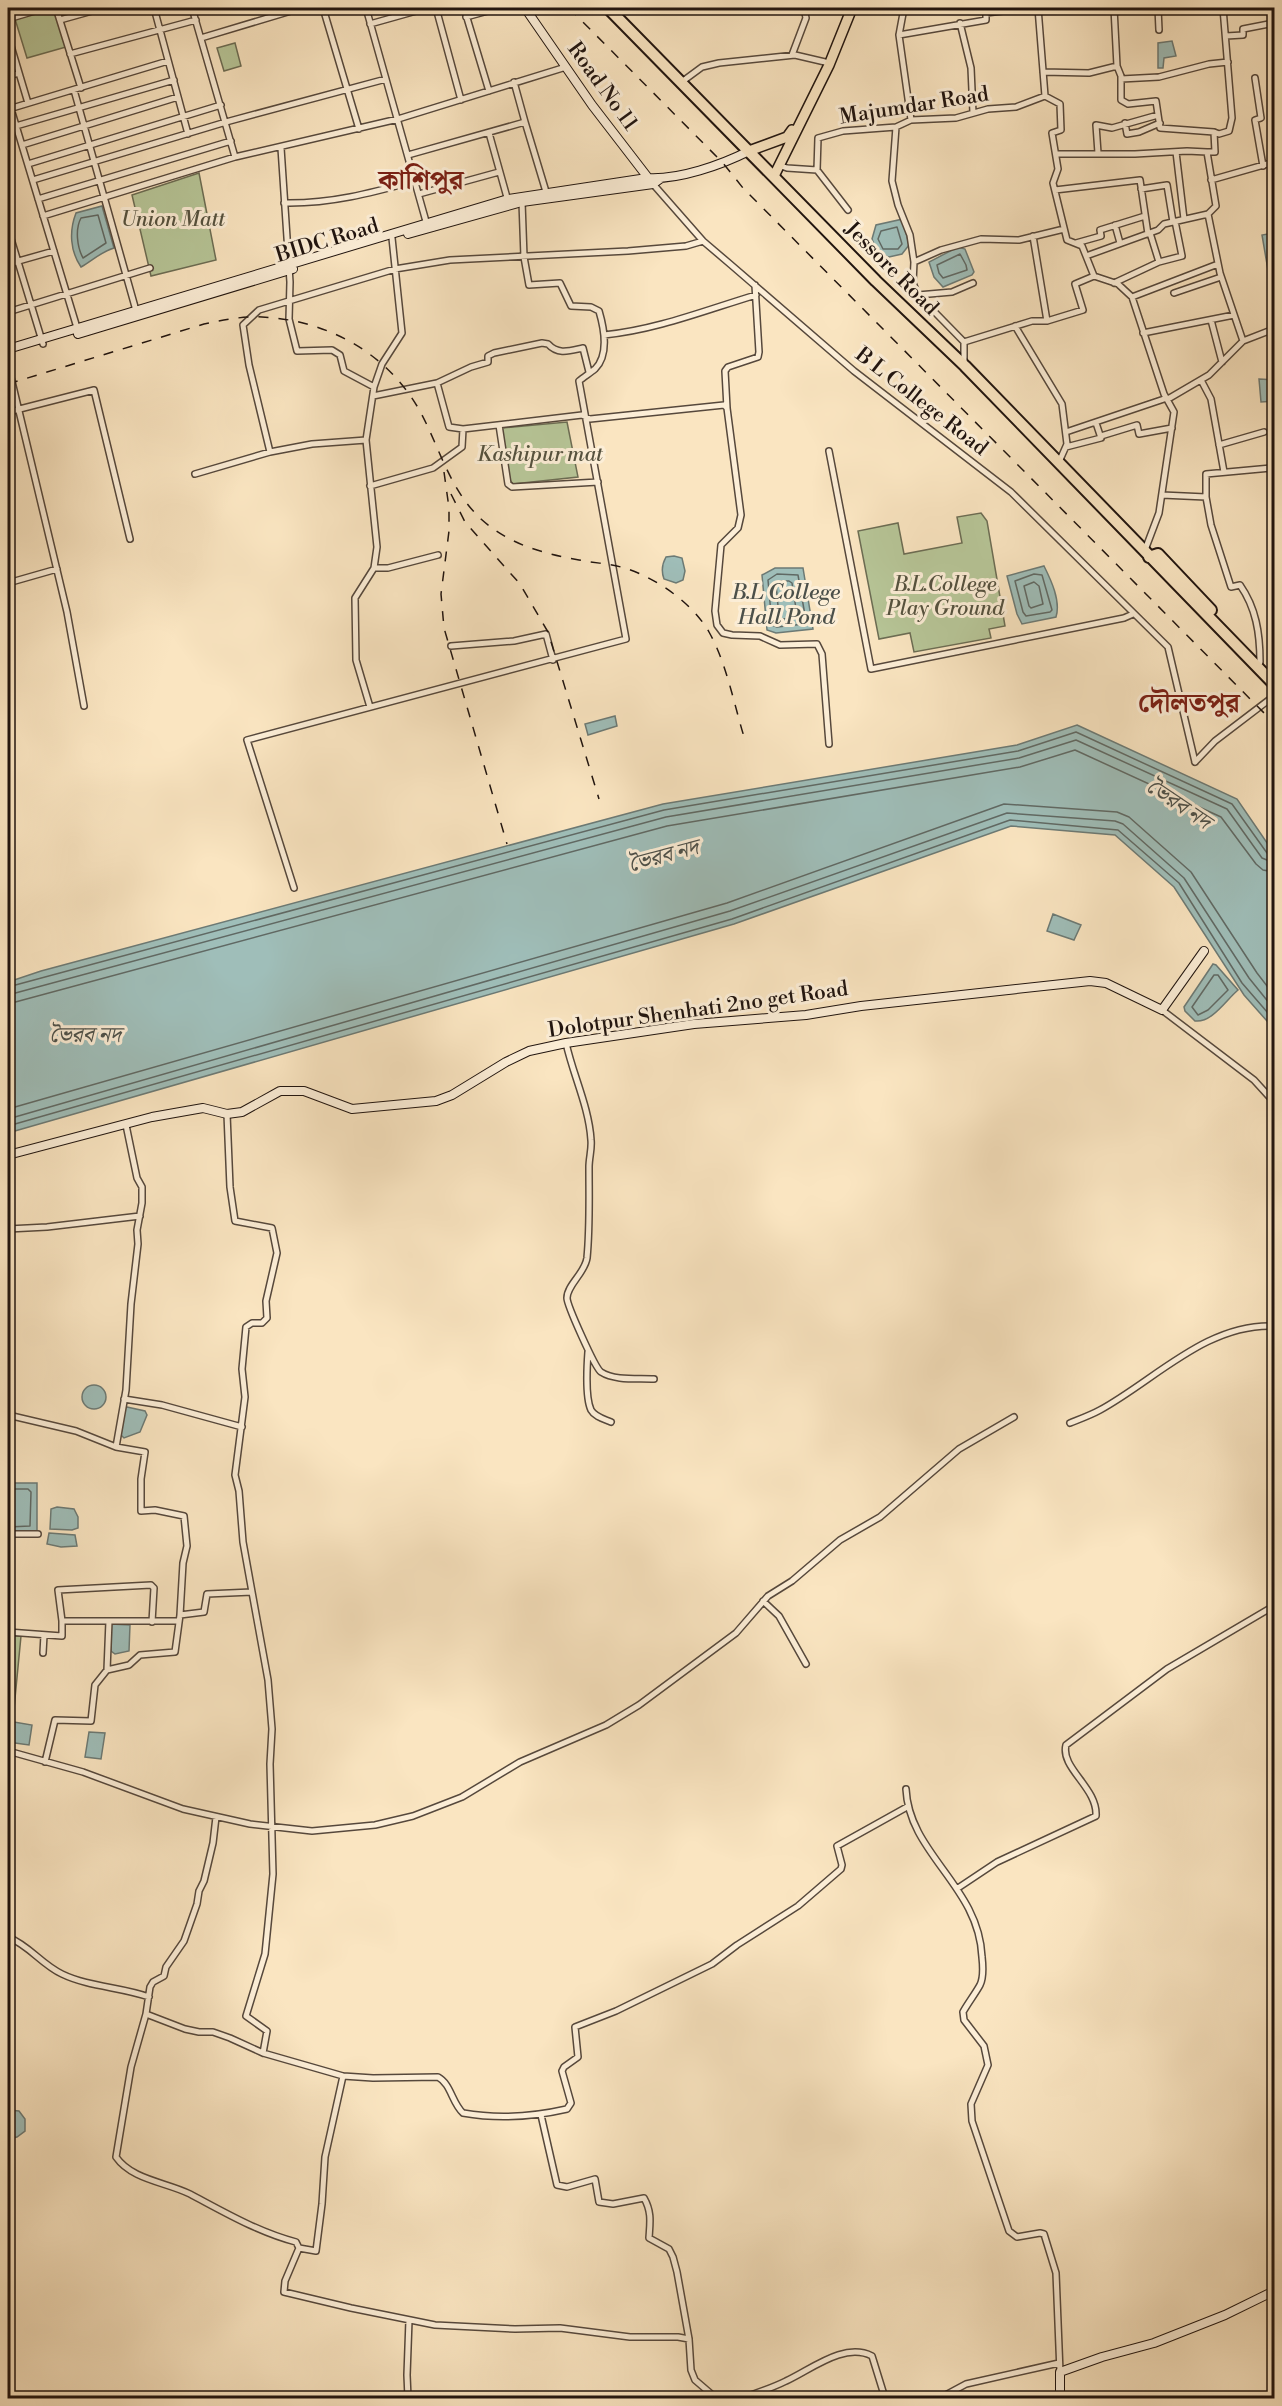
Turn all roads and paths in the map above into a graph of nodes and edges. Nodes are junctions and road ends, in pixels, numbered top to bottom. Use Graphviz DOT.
graph roads {
  1 [pos="45,8"];
  2 [pos="56,8"];
  3 [pos="103,8"];
  4 [pos="154,8"];
  5 [pos="192,8"];
  6 [pos="301,8"];
  7 [pos="323,8"];
  8 [pos="366,8"];
  9 [pos="427,8"];
  10 [pos="436,8"];
  11 [pos="464,8"];
  12 [pos="499,8"];
  13 [pos="525,8"];
  14 [pos="608,8"];
  15 [pos="804,8"];
  16 [pos="850,8"];
  17 [pos="904,8"];
  18 [pos="1027,8"];
  19 [pos="1038,8"];
  20 [pos="1114,8"];
  21 [pos="1158,8"];
  22 [pos="1223,8"];
  23 [pos="466,17"];
  24 [pos="8,19"];
  25 [pos="60,20"];
  26 [pos="196,20"];
  27 [pos="960,23"];
  28 [pos="1275,23"];
  29 [pos="370,24"];
  30 [pos="160,28"];
  31 [pos="1159,30"];
  32 [pos="899,35"];
  33 [pos="8,36"];
  34 [pos="1226,36"];
  35 [pos="201,38"];
  36 [pos="70,54"];
  37 [pos="792,55"];
  38 [pos="168,61"];
  39 [pos="825,62"];
  40 [pos="1228,62"];
  41 [pos="1117,66"];
  42 [pos="566,67"];
  43 [pos="1043,72"];
  44 [pos="19,73"];
  45 [pos="8,76"];
  46 [pos="1255,78"];
  47 [pos="386,79"];
  48 [pos="1121,79"];
  49 [pos="174,80"];
  50 [pos="683,81"];
  51 [pos="514,82"];
  52 [pos="81,88"];
  53 [pos="74,90"];
  54 [pos="347,90"];
  55 [pos="489,91"];
  56 [pos="1045,96"];
  57 [pos="178,97"];
  58 [pos="461,100"];
  59 [pos="28,103"];
  60 [pos="221,105"];
  61 [pos="9,109"];
  62 [pos="80,109"];
  63 [pos="973,113"];
  64 [pos="1158,115"];
  65 [pos="184,117"];
  66 [pos="398,119"];
  67 [pos="911,120"];
  68 [pos="226,122"];
  69 [pos="525,122"];
  70 [pos="1125,123"];
  71 [pos="1160,123"];
  72 [pos="16,126"];
  73 [pos="84,126"];
  74 [pos="896,127"];
  75 [pos="358,129"];
  76 [pos="1214,132"];
  77 [pos="489,133"];
  78 [pos="188,134"];
  79 [pos="231,141"];
  80 [pos="22,145"];
  81 [pos="90,146"];
  82 [pos="280,148"];
  83 [pos="749,151"];
  84 [pos="1176,152"];
  85 [pos="1207,152"];
  86 [pos="1098,153"];
  87 [pos="1056,154"];
  88 [pos="408,155"];
  89 [pos="235,157"];
  90 [pos="1275,162"];
  91 [pos="95,163"];
  92 [pos="27,164"];
  93 [pos="778,165"];
  94 [pos="1263,166"];
  95 [pos="817,170"];
  96 [pos="500,172"];
  97 [pos="774,176"];
  98 [pos="33,180"];
  99 [pos="100,180"];
  100 [pos="653,180"];
  101 [pos="1211,180"];
  102 [pos="415,181"];
  103 [pos="1141,189"];
  104 [pos="1055,190"];
  105 [pos="419,194"];
  106 [pos="547,196"];
  107 [pos="105,198"];
  108 [pos="38,199"];
  109 [pos="508,202"];
  110 [pos="522,202"];
  111 [pos="284,203"];
  112 [pos="848,210"];
  113 [pos="1208,214"];
  114 [pos="43,216"];
  115 [pos="1145,216"];
  116 [pos="1184,219"];
  117 [pos="1174,222"];
  118 [pos="1114,225"];
  119 [pos="427,226"];
  120 [pos="8,229"];
  121 [pos="1064,229"];
  122 [pos="1149,233"];
  123 [pos="1033,236"];
  124 [pos="392,238"];
  125 [pos="703,241"];
  126 [pos="1075,243"];
  127 [pos="1120,243"];
  128 [pos="54,251"];
  129 [pos="1086,255"];
  130 [pos="524,257"];
  131 [pos="17,261"];
  132 [pos="914,262"];
  133 [pos="1159,262"];
  134 [pos="8,264"];
  135 [pos="1218,264"];
  136 [pos="150,268"];
  137 [pos="288,268"];
  138 [pos="396,269"];
  139 [pos="127,274"];
  140 [pos="1094,276"];
  141 [pos="1221,277"];
  142 [pos="973,283"];
  143 [pos="1114,283"];
  144 [pos="755,285"];
  145 [pos="1174,293"];
  146 [pos="67,295"];
  147 [pos="756,295"];
  148 [pos="918,295"];
  149 [pos="1132,297"];
  150 [pos="290,301"];
  151 [pos="32,305"];
  152 [pos="8,312"];
  153 [pos="137,313"];
  154 [pos="1234,315"];
  155 [pos="1210,320"];
  156 [pos="1047,321"];
  157 [pos="1015,326"];
  158 [pos="1275,329"];
  159 [pos="77,331"];
  160 [pos="1143,333"];
  161 [pos="604,335"];
  162 [pos="1244,341"];
  163 [pos="42,342"];
  164 [pos="964,342"];
  165 [pos="8,352"];
  166 [pos="1222,362"];
  167 [pos="8,365"];
  168 [pos="964,366"];
  169 [pos="589,372"];
  170 [pos="1201,380"];
  171 [pos="438,383"];
  172 [pos="374,387"];
  173 [pos="373,396"];
  174 [pos="1168,398"];
  175 [pos="727,408"];
  176 [pos="20,410"];
  177 [pos="8,412"];
  178 [pos="586,416"];
  179 [pos="1096,423"];
  180 [pos="499,425"];
  181 [pos="1172,428"];
  182 [pos="463,429"];
  183 [pos="1066,432"];
  184 [pos="1264,432"];
  185 [pos="1101,436"];
  186 [pos="366,441"];
  187 [pos="1219,445"];
  188 [pos="1066,447"];
  189 [pos="829,451"];
  190 [pos="270,452"];
  191 [pos="1059,463"];
  192 [pos="1224,472"];
  193 [pos="195,474"];
  194 [pos="598,482"];
  195 [pos="370,486"];
  196 [pos="1275,491"];
  197 [pos="1162,495"];
  198 [pos="1206,497"];
  199 [pos="130,539"];
  200 [pos="1147,554"];
  201 [pos="438,555"];
  202 [pos="374,568"];
  203 [pos="57,569"];
  204 [pos="8,583"];
  205 [pos="1133,614"];
  206 [pos="451,646"];
  207 [pos="553,660"];
  208 [pos="1260,662"];
  209 [pos="1275,678"];
  210 [pos="1275,684"];
  211 [pos="1275,696"];
  212 [pos="84,706"];
  213 [pos="370,707"];
  214 [pos="830,744"];
  215 [pos="294,888"];
  216 [pos="1204,951"];
  217 [pos="1162,1010"];
  218 [pos="566,1043"];
  219 [pos="1275,1102"];
  220 [pos="227,1114"];
  221 [pos="126,1125"];
  222 [pos="8,1155"];
  223 [pos="140,1216"];
  224 [pos="8,1229"];
  225 [pos="1275,1326"];
  226 [pos="588,1351"];
  227 [pos="654,1378"];
  228 [pos="124,1399"];
  229 [pos="8,1415"];
  230 [pos="1014,1417"];
  231 [pos="611,1422"];
  232 [pos="1070,1422"];
  233 [pos="242,1427"];
  234 [pos="116,1447"];
  235 [pos="8,1534"];
  236 [pos="38,1534"];
  237 [pos="252,1592"];
  238 [pos="763,1601"];
  239 [pos="1275,1606"];
  240 [pos="179,1618"];
  241 [pos="109,1620"];
  242 [pos="62,1621"];
  243 [pos="152,1622"];
  244 [pos="8,1632"];
  245 [pos="44,1635"];
  246 [pos="43,1653"];
  247 [pos="806,1664"];
  248 [pos="107,1670"];
  249 [pos="8,1751"];
  250 [pos="45,1762"];
  251 [pos="906,1789"];
  252 [pos="907,1807"];
  253 [pos="216,1816"];
  254 [pos="272,1828"];
  255 [pos="958,1888"];
  256 [pos="8,1937"];
  257 [pos="149,1997"];
  258 [pos="146,2014"];
  259 [pos="262,2053"];
  260 [pos="343,2076"];
  261 [pos="541,2115"];
  262 [pos="300,2248"];
  263 [pos="1275,2291"];
  264 [pos="409,2320"];
  265 [pos="689,2339"];
  266 [pos="1059,2363"];
  267 [pos="1060,2372"];
  268 [pos="956,2391"];
  269 [pos="408,2398"];
  270 [pos="716,2398"];
  271 [pos="742,2398"];
  272 [pos="885,2398"];
  273 [pos="940,2398"];
  274 [pos="958,2398"];
  275 [pos="1060,2398"];
  1 -- 24 [label="street"];
  2 -- 25 [label="street"];
  3 -- 25 [label="street"];
  4 -- 30 [label="street"];
  5 -- 26 [label="street"];
  6 -- 35 [label="street"];
  7 -- 54 [label="street"];
  8 -- 29 [label="street"];
  9 -- 29 [label="street"];
  10 -- 58 [label="street"];
  11 -- 23 [label="street"];
  12 -- 23 [label="street"];
  13 -- 42 [label="street, Road No 11"];
  14 -- 50 [label="highway, Jessore Road"];
  15 -- 37 [label="street"];
  16 -- 39 [label="main road"];
  16 -- 93 [label="main road"];
  17 -- 32 [label="street"];
  18 -- 27 [label="street"];
  19 -- 43 [label="street"];
  20 -- 41 [label="street"];
  21 -- 31 [label="street"];
  22 -- 34 [label="street"];
  23 -- 55 [label="street"];
  25 -- 36 [label="street"];
  26 -- 30 [label="street"];
  26 -- 35 [label="street"];
  27 -- 32 [label="street"];
  27 -- 63 [label="street"];
  28 -- 34 [label="street"];
  29 -- 47 [label="street"];
  30 -- 36 [label="street"];
  30 -- 38 [label="street"];
  32 -- 67 [label="street"];
  33 -- 44 [label="street"];
  34 -- 40 [label="street"];
  35 -- 60 [label="street"];
  36 -- 52 [label="street"];
  37 -- 39 [label="street"];
  37 -- 50 [label="street"];
  38 -- 49 [label="street"];
  38 -- 52 [label="street"];
  39 -- 83 [label="main road"];
  40 -- 48 [label="street"];
  40 -- 76 [label="street"];
  41 -- 43 [label="street"];
  41 -- 48 [label="street"];
  42 -- 51 [label="street"];
  42 -- 100 [label="street, Road No 11"];
  43 -- 56 [label="street"];
  44 -- 45 [label="street"];
  44 -- 59 [label="street"];
  46 -- 94 [label="street"];
  47 -- 54 [label="street"];
  47 -- 66 [label="street"];
  48 -- 64 [label="street"];
  49 -- 57 [label="street"];
  49 -- 62 [label="street"];
  50 -- 83 [label="highway, Jessore Road"];
  51 -- 55 [label="street"];
  51 -- 69 [label="street"];
  52 -- 53 [label="street"];
  53 -- 59 [label="street"];
  53 -- 62 [label="street"];
  54 -- 68 [label="street"];
  54 -- 75 [label="street"];
  55 -- 58 [label="street"];
  56 -- 63 [label="street, Majumdar Road"];
  56 -- 87 [label="street"];
  57 -- 65 [label="street"];
  57 -- 73 [label="street"];
  58 -- 66 [label="street"];
  59 -- 61 [label="street"];
  60 -- 65 [label="street"];
  60 -- 68 [label="street"];
  61 -- 72 [label="street"];
  62 -- 72 [label="street"];
  62 -- 73 [label="street"];
  63 -- 67 [label="street, Majumdar Road"];
  64 -- 70 [label="street"];
  64 -- 71 [label="street"];
  65 -- 78 [label="street"];
  65 -- 81 [label="street"];
  66 -- 75 [label="street"];
  66 -- 88 [label="street"];
  67 -- 74 [label="street, Majumdar Road"];
  68 -- 78 [label="street"];
  68 -- 79 [label="street"];
  69 -- 77 [label="street"];
  69 -- 106 [label="street"];
  70 -- 71 [label="street"];
  70 -- 86 [label="street"];
  71 -- 76 [label="street"];
  72 -- 80 [label="street"];
  73 -- 80 [label="street"];
  73 -- 81 [label="street"];
  74 -- 95 [label="street, Majumdar Road"];
  74 -- 132 [label="street"];
  75 -- 82 [label="street"];
  76 -- 85 [label="street"];
  77 -- 88 [label="street"];
  77 -- 96 [label="street"];
  78 -- 91 [label="street"];
  79 -- 89 [label="street"];
  79 -- 99 [label="street"];
  80 -- 92 [label="street"];
  81 -- 91 [label="street"];
  81 -- 92 [label="street"];
  82 -- 89 [label="street"];
  82 -- 111 [label="street"];
  83 -- 97 [label="highway, Jessore Road"];
  83 -- 100 [label="street, BIDC Road"];
  84 -- 85 [label="street"];
  84 -- 86 [label="street"];
  84 -- 116 [label="street"];
  85 -- 101 [label="street"];
  86 -- 87 [label="street"];
  87 -- 104 [label="street"];
  88 -- 102 [label="street"];
  89 -- 107 [label="street"];
  90 -- 94 [label="street"];
  91 -- 98 [label="street"];
  91 -- 99 [label="street"];
  92 -- 98 [label="street"];
  93 -- 95 [label="street"];
  93 -- 97 [label="main road"];
  94 -- 101 [label="street"];
  95 -- 112 [label="street"];
  96 -- 105 [label="street"];
  96 -- 109 [label="street"];
  97 -- 168 [label="highway, Jessore Road"];
  98 -- 108 [label="street"];
  99 -- 107 [label="street"];
  99 -- 108 [label="street"];
  100 -- 106 [label="street, BIDC Road"];
  100 -- 125 [label="street, B L College Road"];
  101 -- 113 [label="street"];
  102 -- 105 [label="street"];
  102 -- 111 [label="street"];
  103 -- 104 [label="street"];
  103 -- 115 [label="street"];
  103 -- 117 [label="street"];
  104 -- 121 [label="street"];
  105 -- 119 [label="street"];
  106 -- 109 [label="street, BIDC Road"];
  106 -- 110 [label="street, BIDC Road"];
  107 -- 114 [label="street"];
  107 -- 139 [label="street"];
  108 -- 114 [label="street"];
  109 -- 110 [label="street, BIDC Road"];
  109 -- 119 [label="street, BIDC Road"];
  110 -- 130 [label="street"];
  111 -- 137 [label="street"];
  113 -- 116 [label="street"];
  113 -- 135 [label="street"];
  114 -- 128 [label="street"];
  115 -- 118 [label="street"];
  115 -- 122 [label="street"];
  116 -- 117 [label="street"];
  117 -- 122 [label="street"];
  117 -- 133 [label="street"];
  118 -- 126 [label="street"];
  118 -- 127 [label="street"];
  119 -- 124 [label="street, BIDC Road"];
  119 -- 137 [label="street, BIDC Road"];
  120 -- 131 [label="street"];
  121 -- 123 [label="street"];
  121 -- 126 [label="street"];
  122 -- 127 [label="street"];
  122 -- 133 [label="street"];
  123 -- 132 [label="street"];
  123 -- 156 [label="street"];
  124 -- 137 [label="street, BIDC Road"];
  124 -- 138 [label="street"];
  125 -- 130 [label="street"];
  125 -- 144 [label="street, B L College Road"];
  126 -- 129 [label="street"];
  127 -- 129 [label="street"];
  128 -- 131 [label="street"];
  128 -- 146 [label="street"];
  129 -- 140 [label="street"];
  130 -- 138 [label="street"];
  130 -- 161 [label="street"];
  131 -- 134 [label="street"];
  131 -- 151 [label="street"];
  132 -- 148 [label="street"];
  133 -- 143 [label="street"];
  135 -- 141 [label="street"];
  135 -- 149 [label="street"];
  136 -- 139 [label="street"];
  137 -- 150 [label="street"];
  137 -- 153 [label="street, BIDC Road"];
  138 -- 150 [label="street"];
  138 -- 172 [label="street"];
  139 -- 146 [label="street"];
  139 -- 153 [label="street"];
  140 -- 143 [label="street"];
  140 -- 156 [label="street"];
  141 -- 145 [label="street"];
  141 -- 154 [label="street"];
  142 -- 148 [label="street"];
  143 -- 149 [label="street"];
  144 -- 147 [label="street"];
  144 -- 205 [label="street, B L College Road"];
  146 -- 151 [label="street"];
  146 -- 159 [label="street"];
  147 -- 161 [label="street"];
  147 -- 175 [label="street"];
  148 -- 164 [label="street"];
  149 -- 160 [label="street"];
  150 -- 172 [label="street"];
  150 -- 190 [label="street"];
  151 -- 152 [label="street"];
  151 -- 163 [label="street"];
  153 -- 159 [label="street, BIDC Road"];
  154 -- 155 [label="street"];
  154 -- 162 [label="street"];
  155 -- 160 [label="street"];
  155 -- 166 [label="street"];
  156 -- 157 [label="street"];
  157 -- 164 [label="street"];
  157 -- 183 [label="street"];
  158 -- 162 [label="street"];
  159 -- 163 [label="street, BIDC Road"];
  160 -- 174 [label="street"];
  161 -- 169 [label="street"];
  162 -- 166 [label="street"];
  163 -- 165 [label="street, BIDC Road"];
  164 -- 168 [label="street"];
  166 -- 170 [label="street"];
  167 -- 176 [label="street"];
  168 -- 191 [label="highway, Jessore Road"];
  169 -- 171 [label="street"];
  169 -- 178 [label="street"];
  170 -- 174 [label="street"];
  170 -- 187 [label="street"];
  171 -- 173 [label="street"];
  171 -- 182 [label="street"];
  172 -- 173 [label="street"];
  173 -- 186 [label="street"];
  174 -- 179 [label="street"];
  174 -- 181 [label="street"];
  175 -- 178 [label="street"];
  175 -- 214 [label="street"];
  176 -- 177 [label="street"];
  176 -- 199 [label="street"];
  176 -- 203 [label="street"];
  178 -- 180 [label="street"];
  178 -- 194 [label="street"];
  179 -- 183 [label="street"];
  179 -- 185 [label="street"];
  180 -- 182 [label="street"];
  180 -- 194 [label="street"];
  181 -- 185 [label="street"];
  181 -- 197 [label="street"];
  182 -- 195 [label="street"];
  183 -- 188 [label="street"];
  184 -- 187 [label="street"];
  185 -- 188 [label="street"];
  186 -- 190 [label="street"];
  186 -- 195 [label="street"];
  187 -- 192 [label="street"];
  188 -- 191 [label="street"];
  189 -- 205 [label="street"];
  190 -- 193 [label="street"];
  191 -- 200 [label="highway, Jessore Road"];
  192 -- 196 [label="street"];
  192 -- 198 [label="street"];
  194 -- 207 [label="street"];
  195 -- 202 [label="street"];
  197 -- 198 [label="street"];
  197 -- 200 [label="street"];
  198 -- 208 [label="street"];
  200 -- 208 [label="highway, Jessore Road"];
  200 -- 210 [label="highway, Jessore Road"];
  201 -- 202 [label="street"];
  202 -- 213 [label="street"];
  203 -- 204 [label="street"];
  203 -- 212 [label="street"];
  205 -- 211 [label="street, B L College Road"];
  206 -- 207 [label="street"];
  207 -- 213 [label="street"];
  208 -- 209 [label="highway, Jessore Road"];
  213 -- 215 [label="street"];
  216 -- 217 [label="street"];
  217 -- 218 [label="street, Dolotpur Shenhati 2no get Road"];
  217 -- 219 [label="street"];
  218 -- 220 [label="street, Dolotpur Shenhati 2no get Road"];
  218 -- 226 [label="street"];
  220 -- 221 [label="street, Dolotpur Shenhati 2no get Road"];
  220 -- 233 [label="street"];
  221 -- 222 [label="street, Dolotpur Shenhati 2no get Road"];
  221 -- 223 [label="street"];
  223 -- 224 [label="street"];
  223 -- 228 [label="street"];
  225 -- 232 [label="street"];
  226 -- 227 [label="street"];
  226 -- 231 [label="street"];
  228 -- 233 [label="street"];
  228 -- 234 [label="street"];
  229 -- 234 [label="street"];
  230 -- 238 [label="street"];
  233 -- 237 [label="street"];
  234 -- 240 [label="street"];
  235 -- 236 [label="street"];
  237 -- 240 [label="street"];
  237 -- 254 [label="street"];
  238 -- 247 [label="street"];
  238 -- 254 [label="street"];
  239 -- 255 [label="street"];
  240 -- 243 [label="street"];
  240 -- 248 [label="street"];
  241 -- 242 [label="street"];
  241 -- 243 [label="street"];
  241 -- 248 [label="street"];
  242 -- 243 [label="street"];
  242 -- 245 [label="street"];
  244 -- 245 [label="street"];
  245 -- 246 [label="street"];
  248 -- 250 [label="street"];
  249 -- 250 [label="street"];
  250 -- 253 [label="street"];
  251 -- 252 [label="street"];
  252 -- 255 [label="street"];
  252 -- 261 [label="street"];
  253 -- 254 [label="street"];
  253 -- 257 [label="street"];
  254 -- 259 [label="street"];
  255 -- 266 [label="street"];
  256 -- 257 [label="street"];
  257 -- 258 [label="street"];
  258 -- 259 [label="street"];
  258 -- 262 [label="street"];
  259 -- 260 [label="street"];
  260 -- 261 [label="street"];
  260 -- 262 [label="street"];
  261 -- 265 [label="street"];
  262 -- 264 [label="street"];
  263 -- 267 [label="street"];
  264 -- 265 [label="street"];
  264 -- 269 [label="street"];
  265 -- 270 [label="street"];
  266 -- 267 [label="street"];
  266 -- 268 [label="street"];
  267 -- 275 [label="street"];
  268 -- 273 [label="street"];
  268 -- 274 [label="street"];
  271 -- 272 [label="street"];
}
